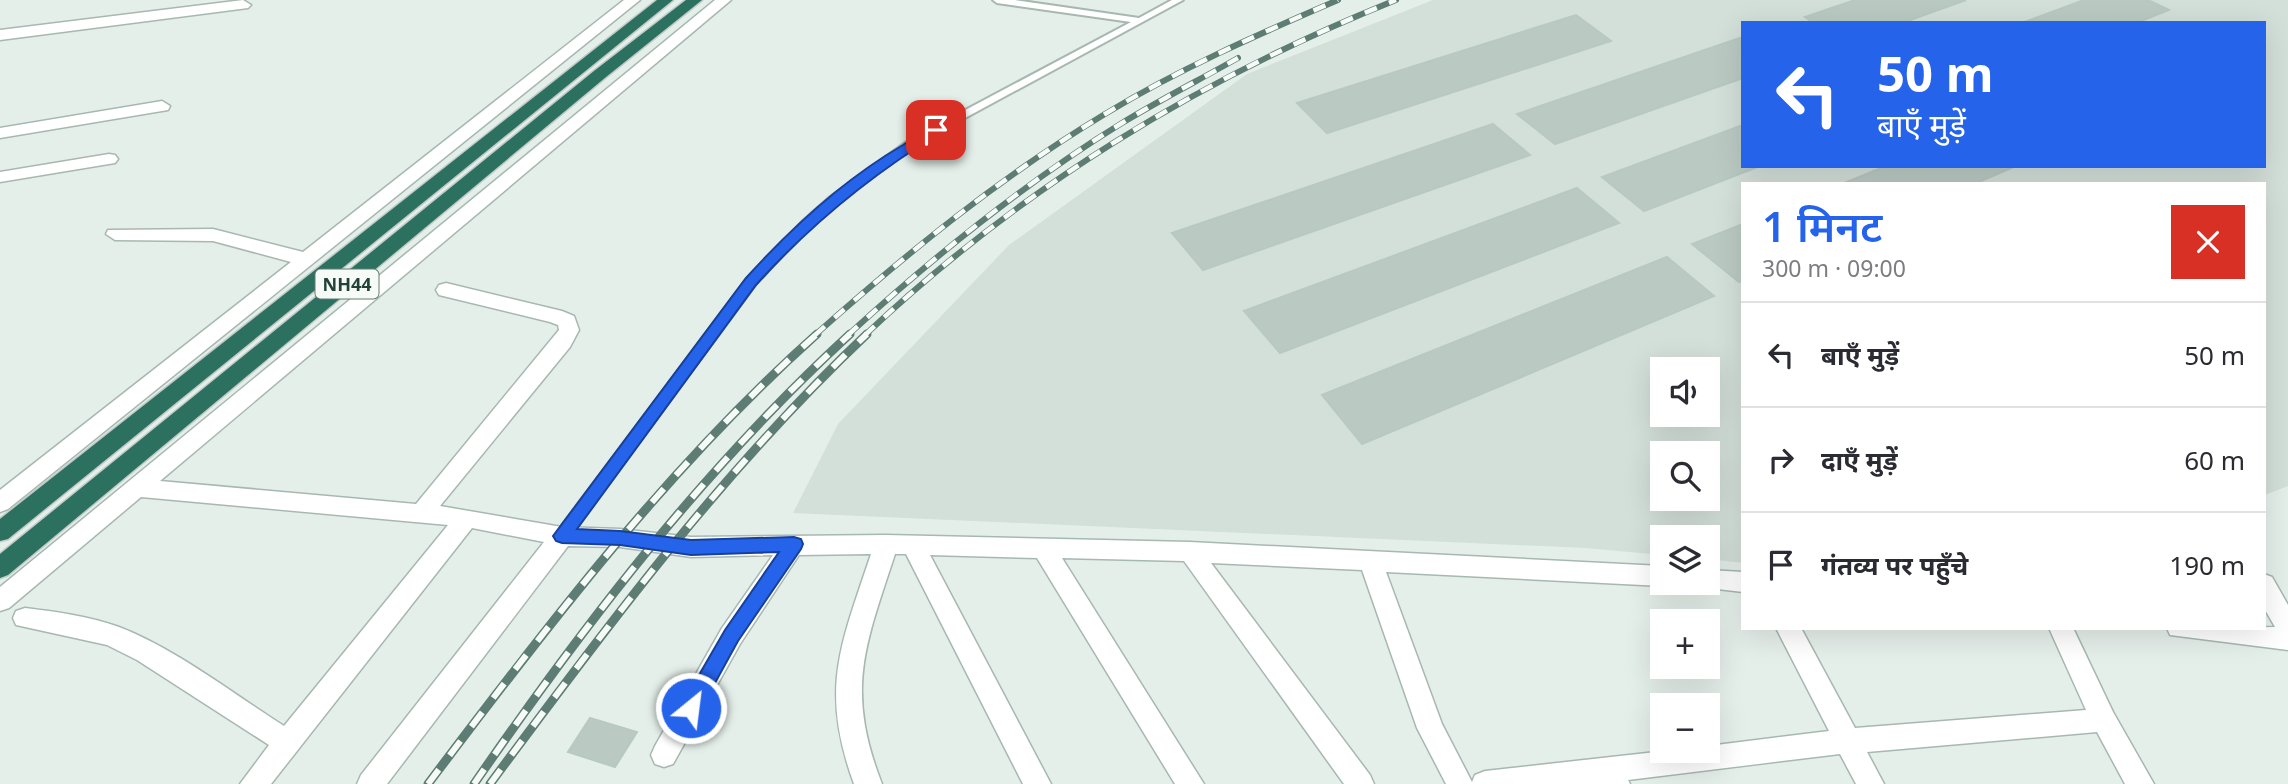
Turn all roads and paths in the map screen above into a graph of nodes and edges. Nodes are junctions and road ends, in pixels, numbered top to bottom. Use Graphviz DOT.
graph roads {
  1 [pos="633,0"];
  2 [pos="666,0"];
  3 [pos="695,0"];
  4 [pos="724,0"];
  5 [pos="997,0"];
  6 [pos="1180,0"];
  7 [pos="243,5"];
  8 [pos="1141,21"];
  9 [pos="2,37"];
  10 [pos="162,106"];
  11 [pos="0,133"];
  12 [pos="109,159"];
  13 [pos="0,177"];
  14 [pos="115,234"];
  15 [pos="306,260"];
  16 [pos="446,290"];
  17 [pos="139,488"];
  18 [pos="1,501"];
  19 [pos="421,514"];
  20 [pos="467,519"];
  21 [pos="0,532"];
  22 [pos="562,536"];
  23 [pos="794,544"];
  24 [pos="886,544"];
  25 [pos="913,545"];
  26 [pos="1044,549"];
  27 [pos="1190,552"];
  28 [pos="1371,563"];
  29 [pos="0,568"];
  30 [pos="1650,575"];
  31 [pos="1720,581"];
  32 [pos="1741,583"];
  33 [pos="2266,588"];
  34 [pos="0,601"];
  35 [pos="24,618"];
  36 [pos="2288,628"];
  37 [pos="1789,630"];
  38 [pos="2062,630"];
  39 [pos="2199,630"];
  40 [pos="2288,639"];
  41 [pos="2104,720"];
  42 [pos="1848,741"];
  43 [pos="287,742"];
  44 [pos="664,755"];
  45 [pos="1612,777"];
  46 [pos="254,784"];
  47 [pos="371,784"];
  48 [pos="867,784"];
  49 [pos="1037,784"];
  50 [pos="1191,784"];
  51 [pos="1360,784"];
  52 [pos="1460,784"];
  53 [pos="1485,784"];
  54 [pos="1870,784"];
  55 [pos="2140,784"];
  1 -- 15 [label="street"];
  2 -- 21 [label="highway, NH44"];
  3 -- 29 [label="highway, NH44"];
  4 -- 17 [label="street"];
  5 -- 8 [label="lane"];
  6 -- 8 [label="lane"];
  7 -- 9 [label="street"];
  8 -- 22 [label="lane"];
  10 -- 11 [label="street"];
  12 -- 13 [label="street"];
  14 -- 15 [label="street"];
  15 -- 18 [label="street"];
  16 -- 19 [label="street"];
  17 -- 19 [label="street"];
  17 -- 34 [label="street"];
  19 -- 20 [label="street"];
  20 -- 22 [label="street"];
  20 -- 43 [label="street"];
  22 -- 23 [label="street"];
  22 -- 47 [label="street"];
  23 -- 24 [label="street"];
  23 -- 44 [label="street"];
  24 -- 25 [label="street"];
  24 -- 48 [label="street"];
  25 -- 26 [label="street"];
  25 -- 49 [label="street"];
  26 -- 27 [label="street"];
  26 -- 50 [label="street"];
  27 -- 28 [label="street"];
  27 -- 51 [label="street"];
  28 -- 30 [label="street"];
  28 -- 52 [label="street"];
  31 -- 32 [label="street"];
  33 -- 36 [label="street"];
  35 -- 43 [label="street"];
  37 -- 42 [label="street"];
  38 -- 41 [label="street"];
  39 -- 40 [label="street"];
  41 -- 42 [label="street"];
  41 -- 55 [label="street"];
  42 -- 45 [label="street"];
  42 -- 54 [label="street"];
  43 -- 46 [label="street"];
  45 -- 53 [label="street"];
}
